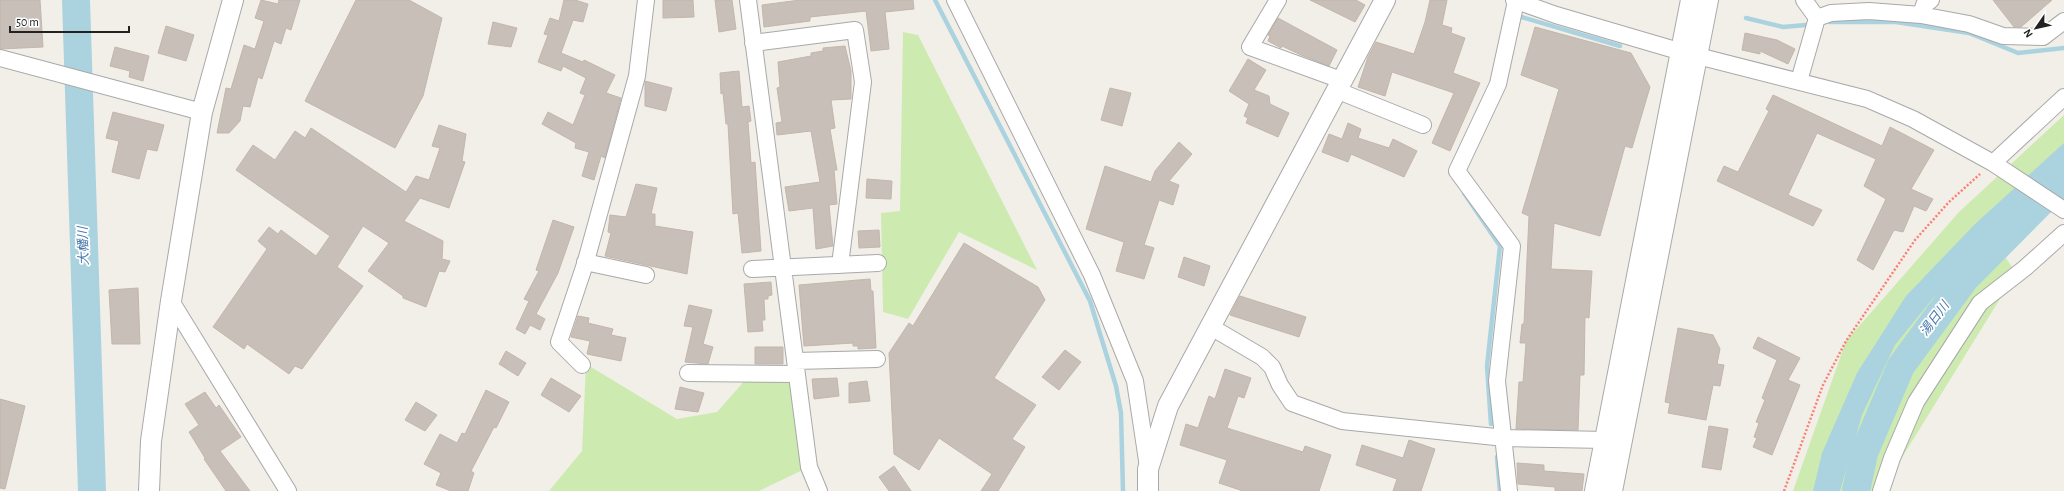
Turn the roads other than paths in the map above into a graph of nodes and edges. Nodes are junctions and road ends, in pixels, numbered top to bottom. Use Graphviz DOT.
graph roads {
  1 [pos="233,0"];
  2 [pos="646,0"];
  3 [pos="748,0"];
  4 [pos="955,0"];
  5 [pos="1278,0"];
  6 [pos="1385,0"];
  7 [pos="1515,0"];
  8 [pos="1691,0"];
  9 [pos="1708,0"];
  10 [pos="1804,0"];
  11 [pos="1931,0"];
  12 [pos="1921,15"];
  13 [pos="1817,18"];
  14 [pos="2064,21"];
  15 [pos="753,42"];
  16 [pos="1690,54"];
  17 [pos="0,58"];
  18 [pos="1799,81"];
  19 [pos="1339,85"];
  20 [pos="2064,97"];
  21 [pos="202,112"];
  22 [pos="1424,125"];
  23 [pos="1994,164"];
  24 [pos="2064,210"];
  25 [pos="2064,233"];
  26 [pos="585,262"];
  27 [pos="878,263"];
  28 [pos="840,265"];
  29 [pos="782,266"];
  30 [pos="752,269"];
  31 [pos="646,275"];
  32 [pos="171,301"];
  33 [pos="1211,327"];
  34 [pos="877,359"];
  35 [pos="582,365"];
  36 [pos="796,367"];
  37 [pos="688,373"];
  38 [pos="1504,438"];
  39 [pos="1606,440"];
  40 [pos="1148,469"];
  41 [pos="149,491"];
  42 [pos="288,491"];
  43 [pos="819,491"];
  44 [pos="1148,491"];
  45 [pos="1509,491"];
  46 [pos="1595,491"];
  47 [pos="1612,491"];
  48 [pos="1881,491"];
  1 -- 21 [label="street"];
  2 -- 26 [label="street"];
  3 -- 15 [label="street"];
  4 -- 40 [label="street"];
  5 -- 19 [label="street"];
  6 -- 19 [label="street"];
  7 -- 16 [label="street"];
  7 -- 38 [label="street"];
  8 -- 16 [label="street"];
  9 -- 16 [label="street"];
  10 -- 13 [label="street"];
  11 -- 12 [label="street"];
  12 -- 13 [label="street"];
  12 -- 14 [label="street"];
  13 -- 18 [label="street"];
  15 -- 28 [label="street"];
  15 -- 29 [label="street"];
  16 -- 18 [label="street"];
  16 -- 39 [label="street"];
  16 -- 47 [label="street"];
  17 -- 21 [label="street"];
  18 -- 23 [label="street"];
  19 -- 22 [label="street"];
  19 -- 33 [label="street"];
  20 -- 23 [label="street"];
  21 -- 32 [label="street"];
  23 -- 24 [label="street"];
  25 -- 48 [label="street"];
  26 -- 31 [label="street"];
  26 -- 35 [label="street"];
  27 -- 28 [label="street"];
  28 -- 29 [label="street"];
  29 -- 30 [label="street"];
  29 -- 36 [label="street"];
  32 -- 41 [label="street"];
  32 -- 42 [label="street"];
  33 -- 38 [label="street"];
  33 -- 40 [label="street"];
  34 -- 36 [label="street"];
  36 -- 37 [label="street"];
  36 -- 43 [label="street"];
  38 -- 39 [label="street"];
  38 -- 45 [label="street"];
  39 -- 46 [label="street"];
  40 -- 44 [label="street"];
}
